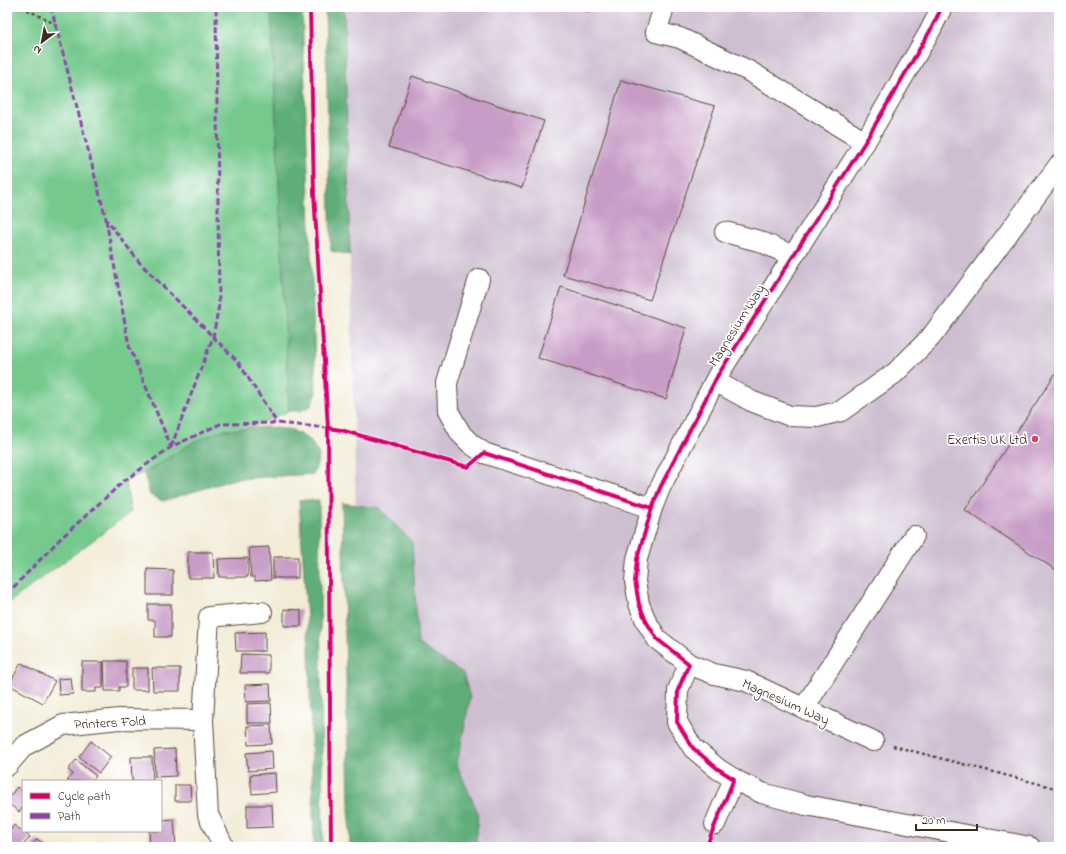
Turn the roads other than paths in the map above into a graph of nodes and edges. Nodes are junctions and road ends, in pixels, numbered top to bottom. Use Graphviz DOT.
graph roads {
  1 [pos="664,7"];
  2 [pos="942,7"];
  3 [pos="865,142"];
  4 [pos="1059,165"];
  5 [pos="725,232"];
  6 [pos="794,256"];
  7 [pos="479,279"];
  8 [pos="715,381"];
  9 [pos="652,508"];
  10 [pos="914,536"];
  11 [pos="262,612"];
  12 [pos="689,664"];
  13 [pos="804,708"];
  14 [pos="204,720"];
  15 [pos="873,740"];
  16 [pos="7,766"];
  17 [pos="734,778"];
  18 [pos="715,824"];
  19 [pos="220,847"];
  20 [pos="1030,847"];
  1 -- 3 [label="street"];
  2 -- 3 [label="street, Magnesium Way"];
  3 -- 6 [label="street, Magnesium Way"];
  4 -- 8 [label="street"];
  5 -- 6 [label="street"];
  6 -- 8 [label="street, Magnesium Way"];
  7 -- 9 [label="street"];
  8 -- 9 [label="street, Magnesium Way"];
  9 -- 12 [label="street, Magnesium Way"];
  10 -- 13 [label="street"];
  11 -- 14 [label="street"];
  12 -- 13 [label="street, Magnesium Way"];
  12 -- 17 [label="street"];
  13 -- 15 [label="street, Magnesium Way"];
  14 -- 16 [label="street, Printers Fold"];
  14 -- 19 [label="street"];
  17 -- 18 [label="street"];
  17 -- 20 [label="street"];
}
